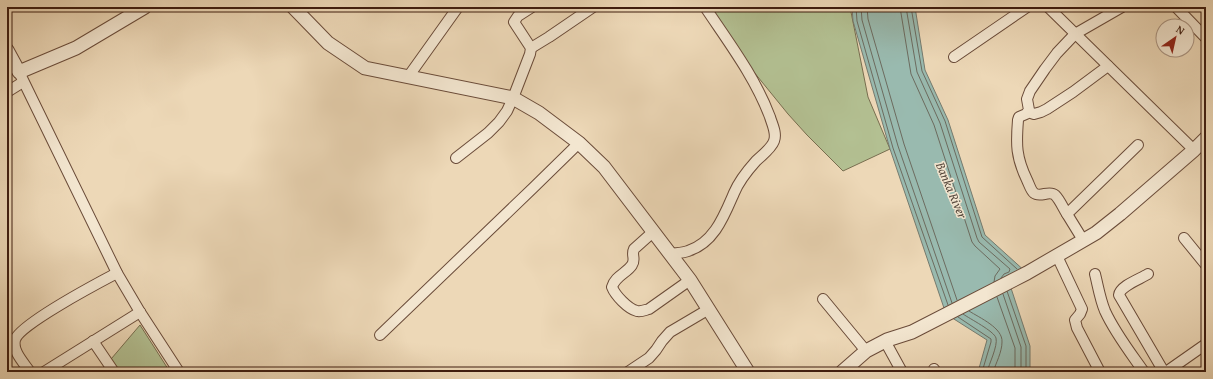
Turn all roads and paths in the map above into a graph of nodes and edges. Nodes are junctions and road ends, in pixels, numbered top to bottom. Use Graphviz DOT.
graph roads {
  1 [pos="144,7"];
  2 [pos="293,7"];
  3 [pos="458,7"];
  4 [pos="532,7"];
  5 [pos="593,7"];
  6 [pos="705,7"];
  7 [pos="1027,7"];
  8 [pos="1048,7"];
  9 [pos="1122,7"];
  10 [pos="1176,7"];
  11 [pos="1075,34"];
  12 [pos="1206,38"];
  13 [pos="531,48"];
  14 [pos="7,50"];
  15 [pos="954,57"];
  16 [pos="1108,66"];
  17 [pos="21,77"];
  18 [pos="408,77"];
  19 [pos="7,92"];
  20 [pos="513,98"];
  21 [pos="1028,112"];
  22 [pos="578,143"];
  23 [pos="1202,144"];
  24 [pos="1138,145"];
  25 [pos="456,158"];
  26 [pos="1067,214"];
  27 [pos="653,232"];
  28 [pos="1184,238"];
  29 [pos="1083,240"];
  30 [pos="670,254"];
  31 [pos="1057,256"];
  32 [pos="1206,265"];
  33 [pos="117,273"];
  34 [pos="1095,274"];
  35 [pos="1148,274"];
  36 [pos="690,280"];
  37 [pos="823,299"];
  38 [pos="709,309"];
  39 [pos="140,312"];
  40 [pos="380,335"];
  41 [pos="94,341"];
  42 [pos="885,341"];
  43 [pos="1206,344"];
  44 [pos="866,351"];
  45 [pos="30,372"];
  46 [pos="44,372"];
  47 [pos="114,372"];
  48 [pos="179,372"];
  49 [pos="628,372"];
  50 [pos="748,372"];
  51 [pos="842,372"];
  52 [pos="902,372"];
  53 [pos="1100,372"];
  54 [pos="1144,372"];
  55 [pos="1165,372"];
  1 -- 17 [label="street"];
  2 -- 18 [label="street"];
  3 -- 18 [label="street"];
  4 -- 13 [label="street"];
  5 -- 13 [label="street"];
  6 -- 30 [label="street"];
  7 -- 15 [label="street"];
  8 -- 11 [label="street"];
  9 -- 11 [label="street"];
  10 -- 12 [label="street"];
  11 -- 16 [label="street"];
  11 -- 21 [label="street"];
  13 -- 20 [label="street"];
  14 -- 17 [label="street"];
  16 -- 21 [label="street"];
  16 -- 23 [label="street"];
  17 -- 19 [label="street"];
  17 -- 33 [label="street"];
  18 -- 20 [label="street"];
  20 -- 22 [label="street"];
  20 -- 25 [label="street"];
  21 -- 26 [label="street"];
  22 -- 27 [label="street"];
  22 -- 40 [label="street"];
  23 -- 29 [label="street"];
  24 -- 26 [label="street"];
  26 -- 29 [label="street"];
  27 -- 30 [label="street"];
  27 -- 36 [label="street"];
  28 -- 32 [label="street"];
  29 -- 31 [label="street"];
  30 -- 36 [label="street"];
  31 -- 42 [label="street"];
  31 -- 53 [label="street"];
  33 -- 39 [label="street"];
  33 -- 45 [label="street"];
  34 -- 54 [label="street"];
  35 -- 55 [label="street"];
  36 -- 38 [label="street"];
  37 -- 44 [label="street"];
  38 -- 49 [label="street"];
  38 -- 50 [label="street"];
  39 -- 41 [label="street"];
  39 -- 48 [label="street"];
  41 -- 46 [label="street"];
  41 -- 47 [label="street"];
  42 -- 44 [label="street"];
  42 -- 52 [label="street"];
  43 -- 55 [label="street"];
  44 -- 51 [label="street"];
}
